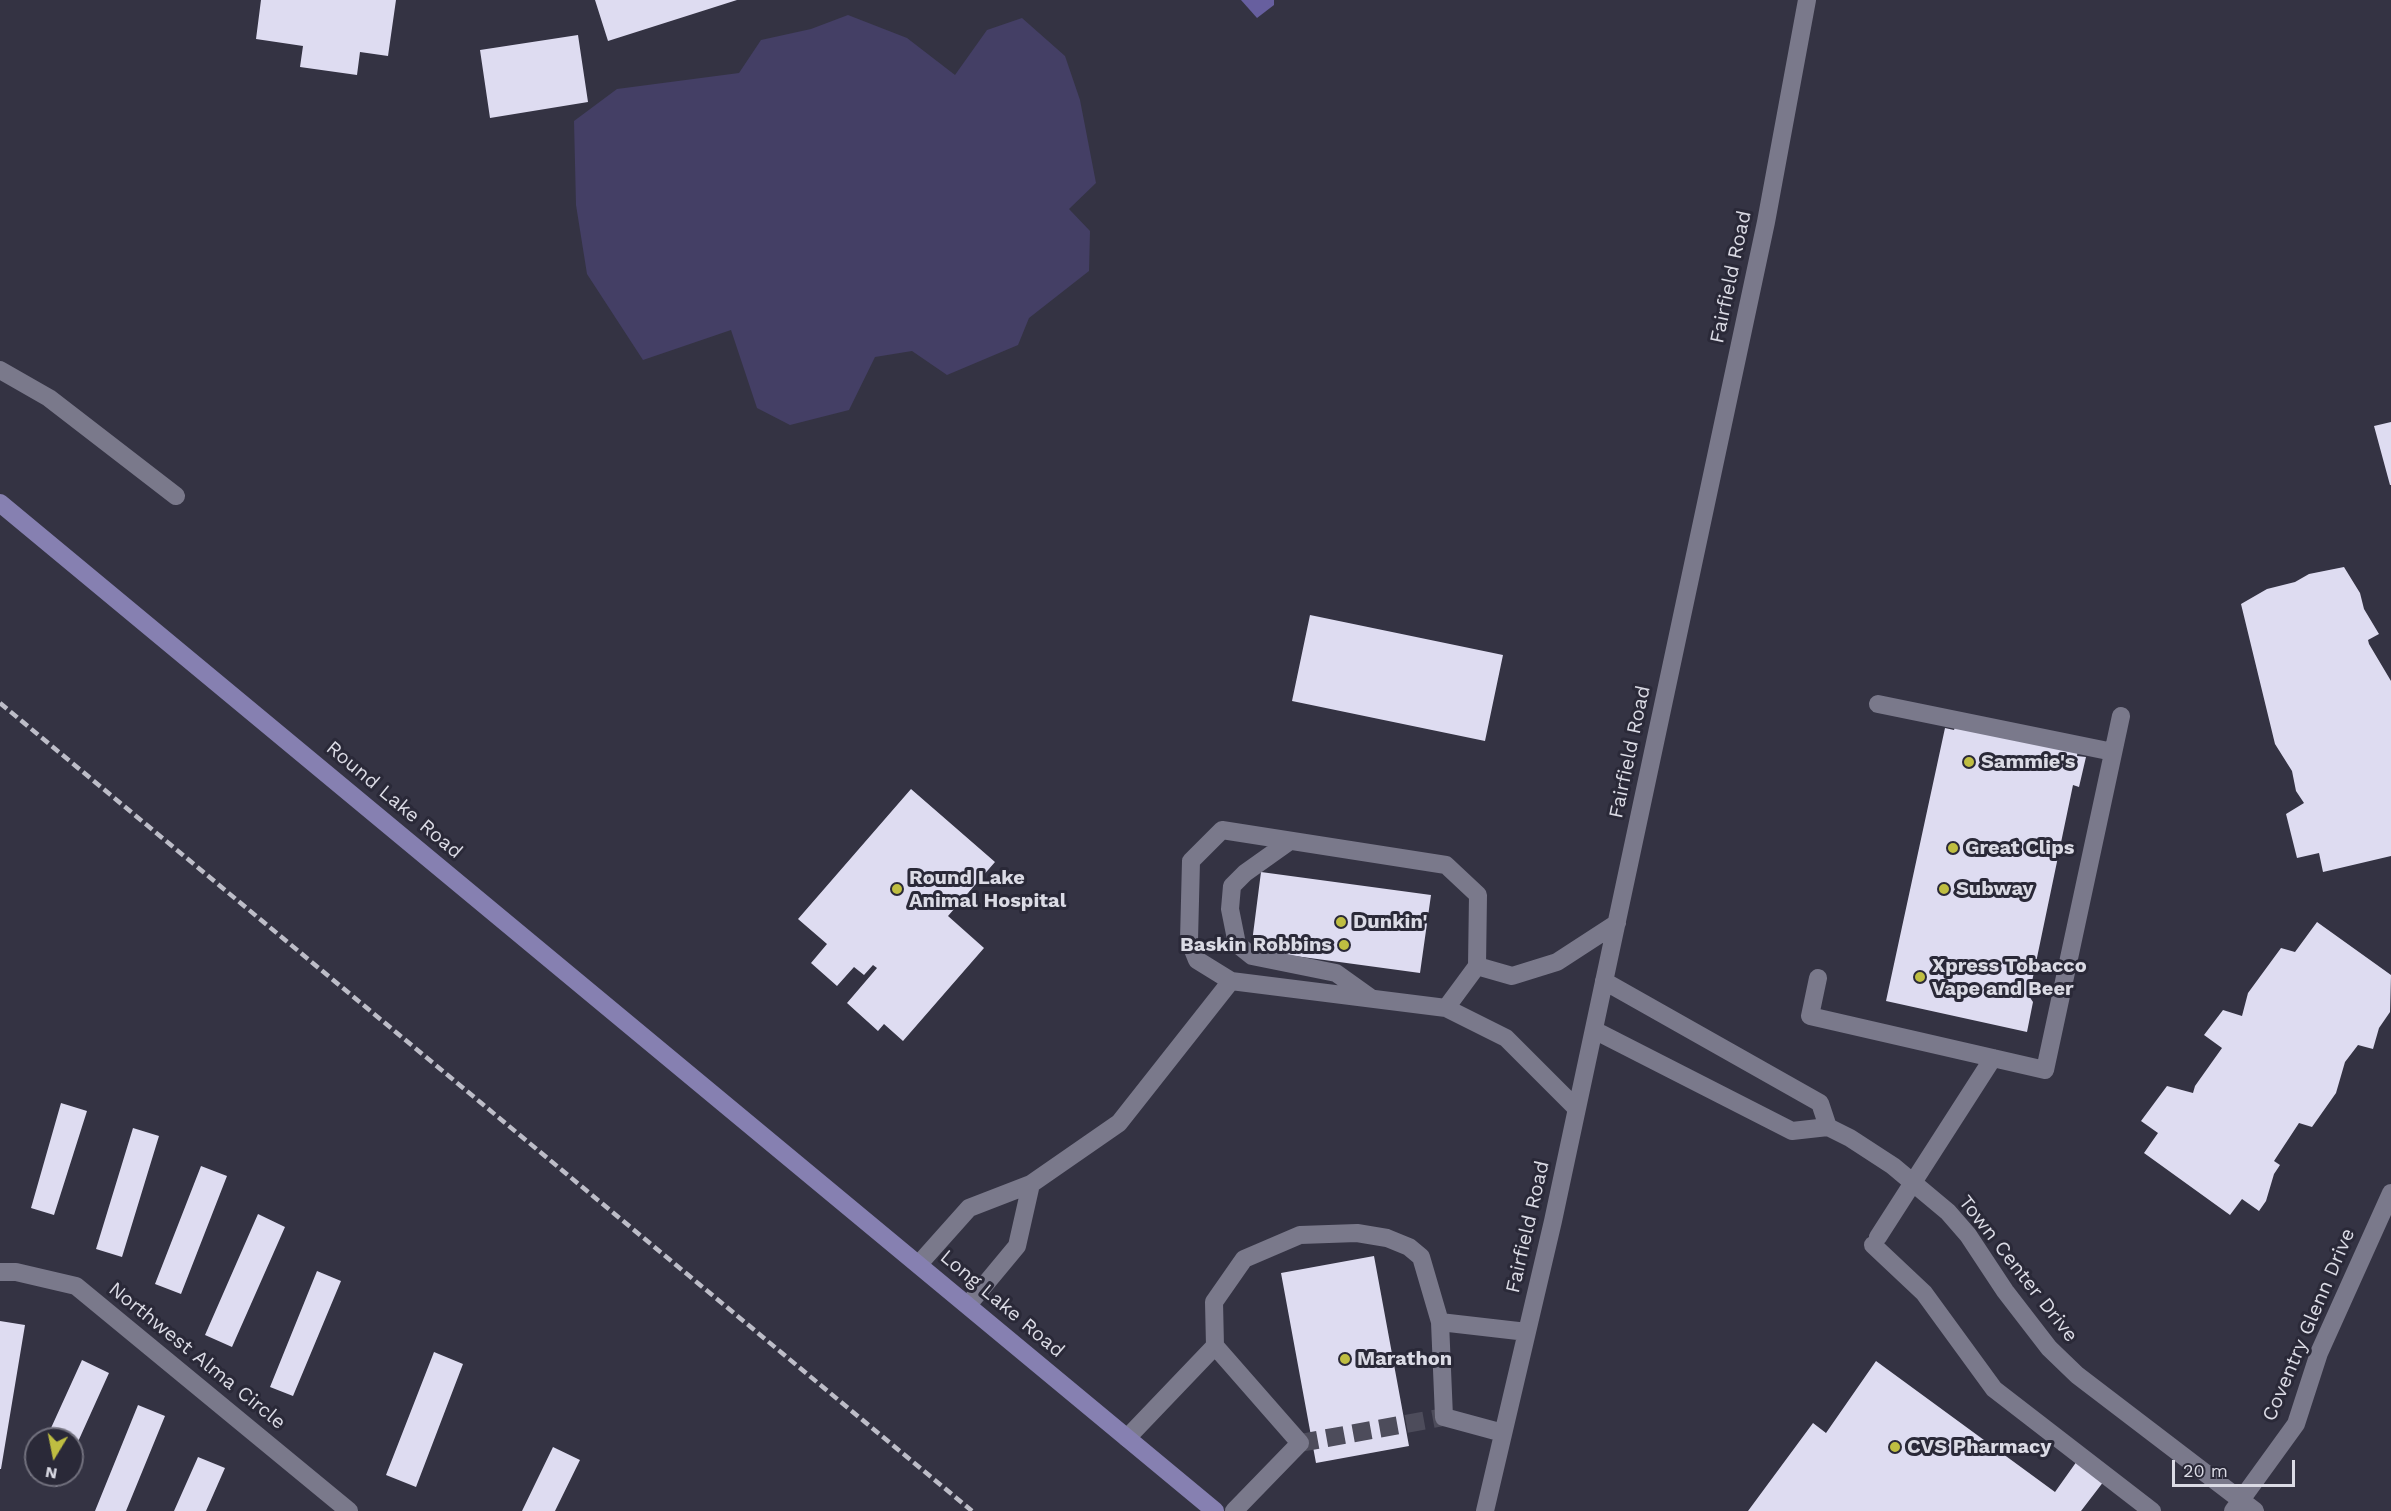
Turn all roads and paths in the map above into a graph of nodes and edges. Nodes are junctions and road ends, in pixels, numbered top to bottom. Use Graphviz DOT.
graph roads {
  1 [pos="1807,0"];
  2 [pos="0,370"];
  3 [pos="176,496"];
  4 [pos="0,503"];
  5 [pos="1878,704"];
  6 [pos="2121,716"];
  7 [pos="2113,752"];
  8 [pos="1290,841"];
  9 [pos="1617,922"];
  10 [pos="1477,966"];
  11 [pos="1818,978"];
  12 [pos="1231,981"];
  13 [pos="1604,981"];
  14 [pos="1374,1000"];
  15 [pos="1446,1008"];
  16 [pos="1594,1030"];
  17 [pos="1993,1058"];
  18 [pos="1576,1109"];
  19 [pos="1828,1127"];
  20 [pos="760,1133"];
  21 [pos="1914,1183"];
  22 [pos="1031,1184"];
  23 [pos="2391,1192"];
  24 [pos="919,1264"];
  25 [pos="0,1272"];
  26 [pos="968,1305"];
  27 [pos="1440,1322"];
  28 [pos="1527,1332"];
  29 [pos="1215,1346"];
  30 [pos="1503,1433"];
  31 [pos="1127,1438"];
  32 [pos="2243,1507"];
  33 [pos="349,1511"];
  34 [pos="1215,1511"];
  35 [pos="1234,1511"];
  36 [pos="1485,1511"];
  37 [pos="2151,1511"];
  1 -- 9 [label="street, Fairfield Road"];
  2 -- 3 [label="street"];
  4 -- 20 [label="main road, Round Lake Road"];
  5 -- 7 [label="street"];
  6 -- 7 [label="street"];
  7 -- 17 [label="street"];
  8 -- 10 [label="street"];
  8 -- 12 [label="street"];
  8 -- 14 [label="street"];
  9 -- 10 [label="street"];
  9 -- 13 [label="street, Fairfield Road"];
  10 -- 15 [label="street"];
  11 -- 17 [label="street"];
  12 -- 14 [label="street"];
  12 -- 22 [label="street"];
  13 -- 16 [label="street, Fairfield Road"];
  13 -- 19 [label="street"];
  14 -- 15 [label="street"];
  15 -- 18 [label="street"];
  16 -- 18 [label="street, Fairfield Road"];
  16 -- 19 [label="street"];
  17 -- 21 [label="street"];
  18 -- 28 [label="street, Fairfield Road"];
  19 -- 21 [label="street, Town Center Drive"];
  20 -- 24 [label="main road, Long Lake Road"];
  21 -- 32 [label="street, Town Center Drive"];
  21 -- 37 [label="street"];
  22 -- 24 [label="street"];
  22 -- 26 [label="street"];
  23 -- 32 [label="street, Coventry Glenn Drive"];
  24 -- 26 [label="main road, Long Lake Road"];
  25 -- 33 [label="street, Northwest Alma Circle"];
  26 -- 31 [label="main road, Long Lake Road"];
  27 -- 28 [label="street"];
  27 -- 29 [label="street"];
  27 -- 30 [label="street"];
  28 -- 30 [label="street, Fairfield Road"];
  29 -- 31 [label="street"];
  29 -- 35 [label="street"];
  30 -- 36 [label="street, Fairfield Road"];
  31 -- 34 [label="main road, Long Lake Road"];
}
